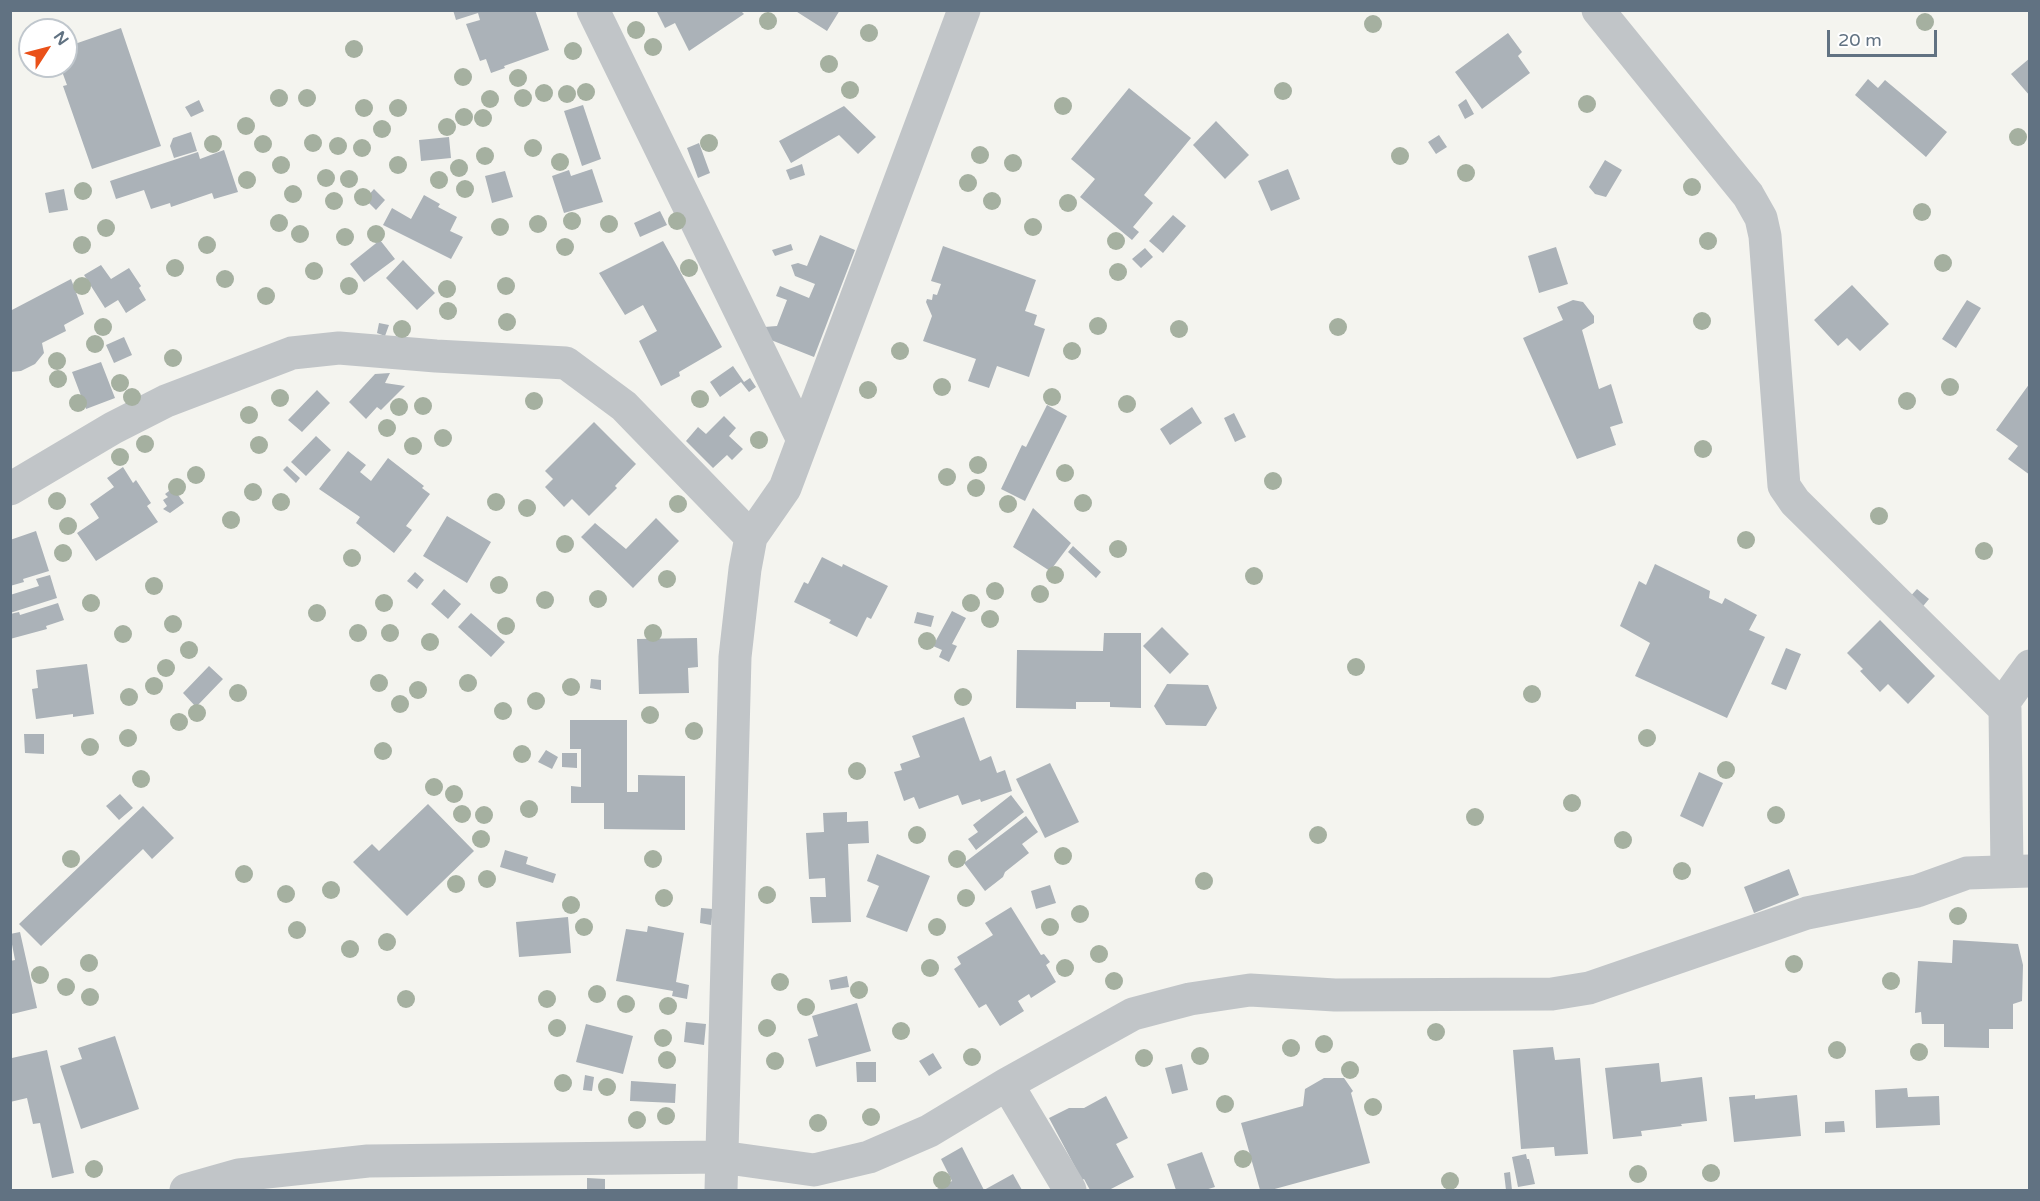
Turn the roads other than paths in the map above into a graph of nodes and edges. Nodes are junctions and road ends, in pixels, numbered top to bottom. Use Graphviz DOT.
graph roads {
  1 [pos="593,10"];
  2 [pos="964,10"];
  3 [pos="1598,10"];
  4 [pos="803,440"];
  5 [pos="10,489"];
  6 [pos="751,537"];
  7 [pos="2030,666"];
  8 [pos="2002,705"];
  9 [pos="2018,871"];
  10 [pos="1006,1084"];
  11 [pos="721,1157"];
  12 [pos="186,1191"];
  13 [pos="721,1191"];
  14 [pos="1070,1191"];
  1 -- 4 [label="street"];
  2 -- 4 [label="street"];
  3 -- 8 [label="street"];
  4 -- 6 [label="street"];
  5 -- 6 [label="street"];
  6 -- 11 [label="street"];
  7 -- 8 [label="street"];
  8 -- 9 [label="street"];
  9 -- 10 [label="street"];
  10 -- 11 [label="street"];
  10 -- 14 [label="street"];
  11 -- 12 [label="street"];
  11 -- 13 [label="street"];
}
